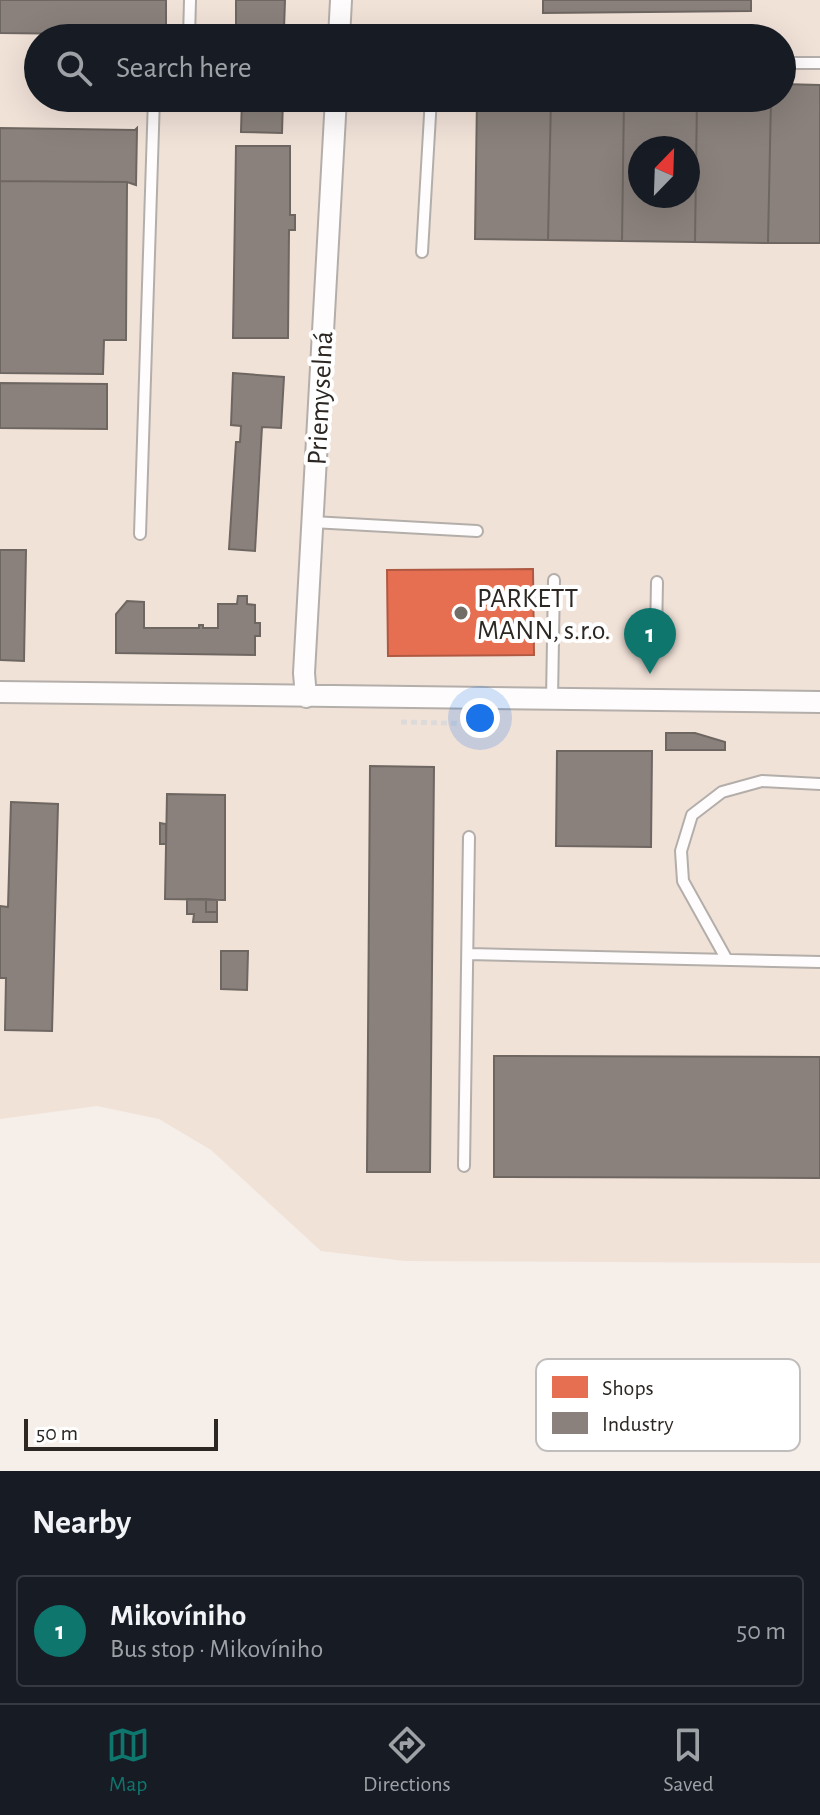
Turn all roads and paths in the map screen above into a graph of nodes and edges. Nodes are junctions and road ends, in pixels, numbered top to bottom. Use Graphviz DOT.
graph roads {
  1 [pos="190,0"];
  2 [pos="341,0"];
  3 [pos="189,24"];
  4 [pos="340,24"];
  5 [pos="796,63"];
  6 [pos="820,63"];
  7 [pos="154,112"];
  8 [pos="335,112"];
  9 [pos="430,112"];
  10 [pos="422,252"];
  11 [pos="312,522"];
  12 [pos="477,531"];
  13 [pos="140,534"];
  14 [pos="554,580"];
  15 [pos="657,582"];
  16 [pos="656,635"];
  17 [pos="0,692"];
  18 [pos="306,697"];
  19 [pos="552,699"];
  20 [pos="820,702"];
  21 [pos="820,784"];
  22 [pos="469,837"];
  23 [pos="469,954"];
  24 [pos="727,960"];
  25 [pos="820,962"];
  26 [pos="464,1166"];
  1 -- 3 [label="lane"];
  2 -- 4 [label="street"];
  5 -- 6 [label="lane"];
  7 -- 13 [label="lane"];
  8 -- 11 [label="street, Priemyselná"];
  9 -- 10 [label="lane"];
  11 -- 12 [label="lane"];
  11 -- 18 [label="street, Priemyselná"];
  14 -- 19 [label="lane"];
  15 -- 16 [label="lane"];
  17 -- 18 [label="street"];
  18 -- 19 [label="street"];
  19 -- 20 [label="street"];
  21 -- 24 [label="lane"];
  22 -- 23 [label="lane"];
  23 -- 24 [label="lane"];
  23 -- 26 [label="lane"];
  24 -- 25 [label="lane"];
}
